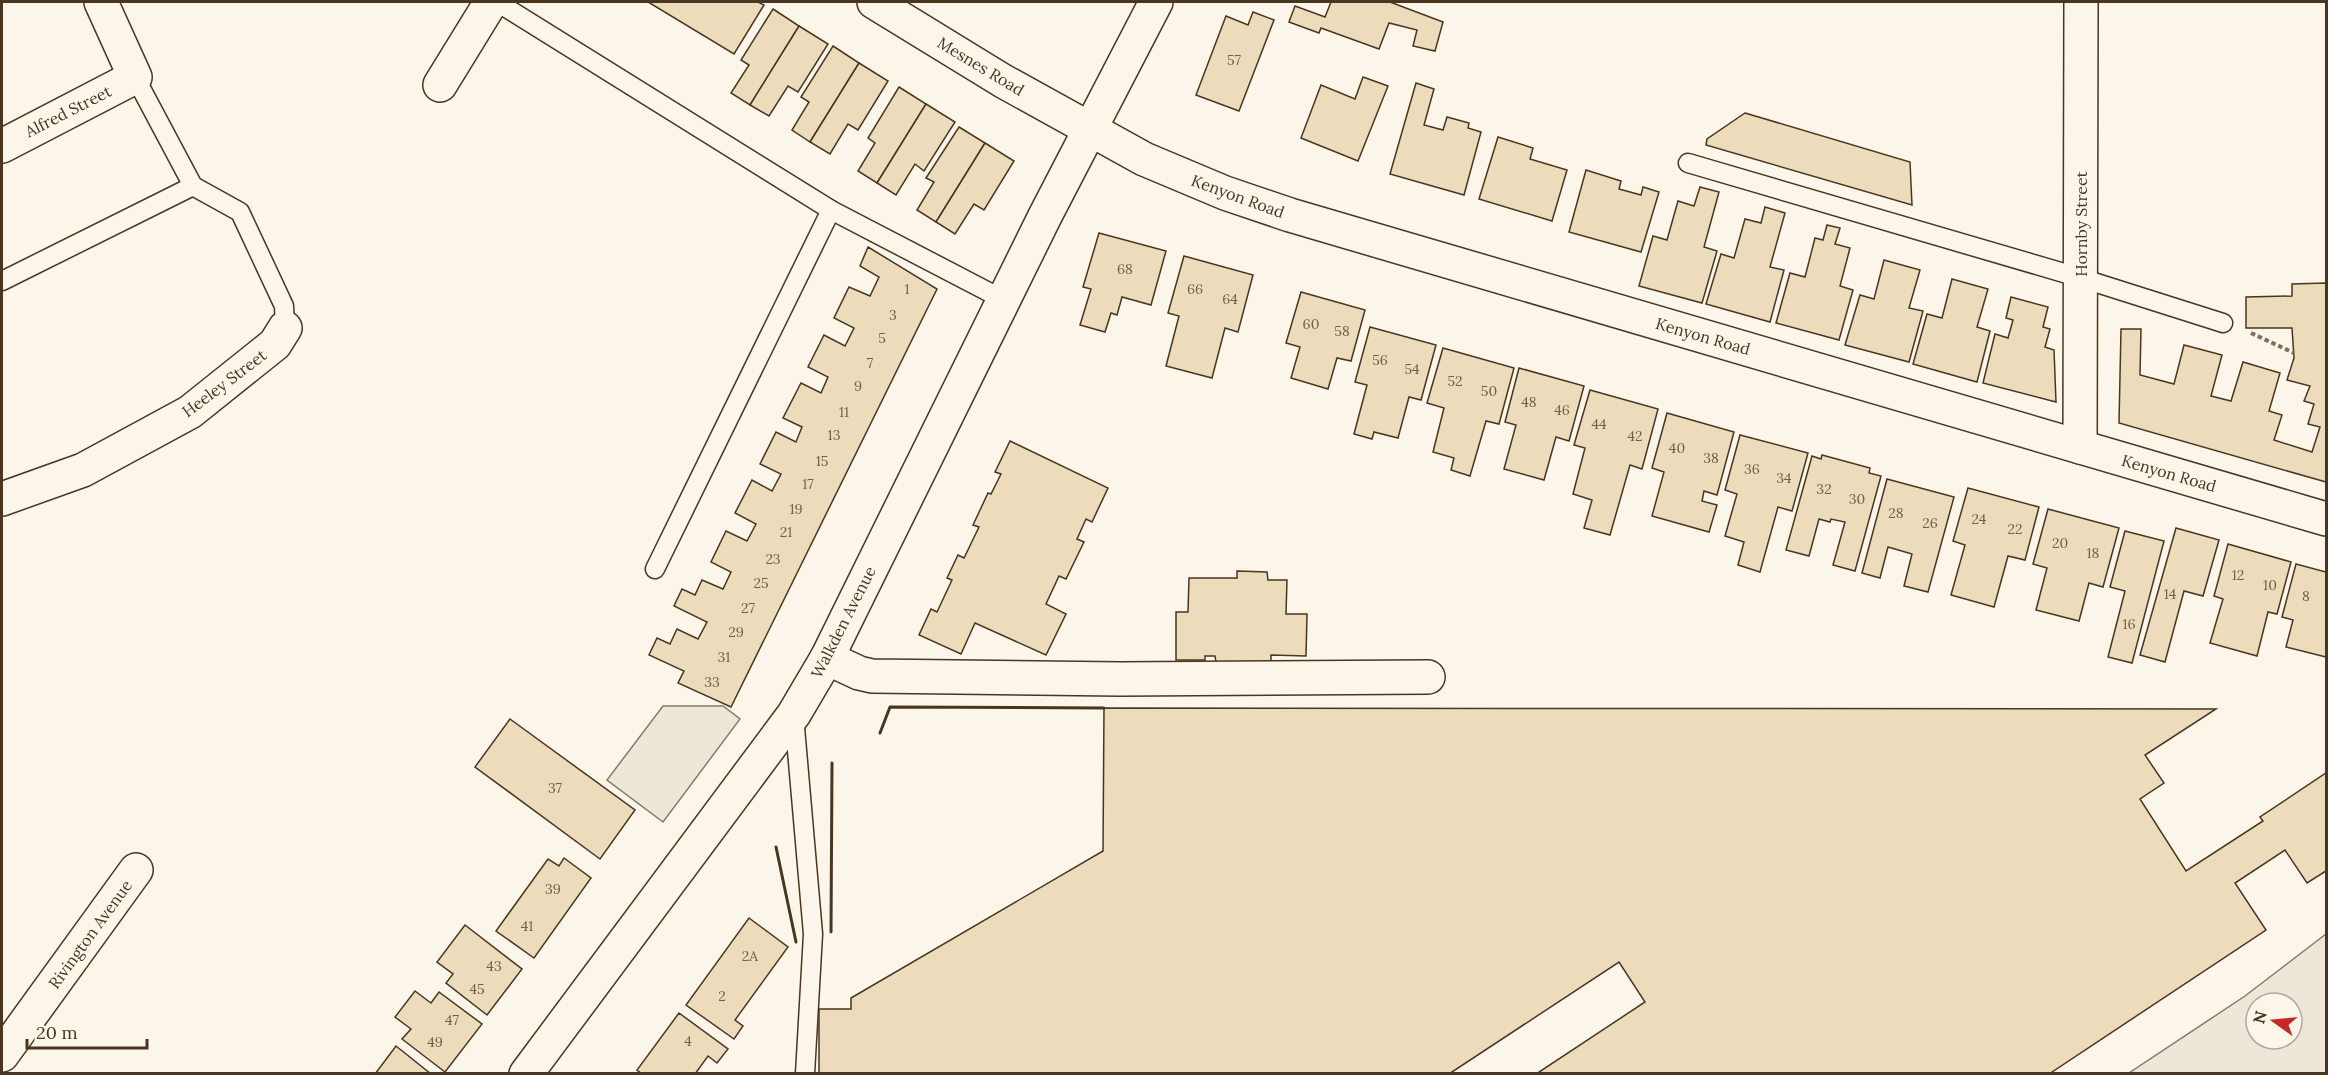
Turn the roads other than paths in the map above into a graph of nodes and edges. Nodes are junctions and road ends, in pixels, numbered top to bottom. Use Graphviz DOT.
graph roads {
  1 [pos="101,2"];
  2 [pos="491,2"];
  3 [pos="497,2"];
  4 [pos="874,2"];
  5 [pos="1156,2"];
  6 [pos="2081,2"];
  7 [pos="135,77"];
  8 [pos="440,85"];
  9 [pos="1090,128"];
  10 [pos="2,146"];
  11 [pos="1688,163"];
  12 [pos="193,186"];
  13 [pos="831,210"];
  14 [pos="2081,278"];
  15 [pos="2,280"];
  16 [pos="1004,300"];
  17 [pos="2232,326"];
  18 [pos="285,328"];
  19 [pos="2080,447"];
  20 [pos="2,499"];
  21 [pos="2326,519"];
  22 [pos="655,569"];
  23 [pos="827,658"];
  24 [pos="1428,677"];
  25 [pos="794,714"];
  26 [pos="136,870"];
  27 [pos="2,1055"];
  28 [pos="526,1074"];
  29 [pos="805,1074"];
  1 -- 7 [label="street"];
  2 -- 8 [label="street"];
  3 -- 13 [label="lane"];
  4 -- 9 [label="street, Mesnes Road"];
  5 -- 9 [label="street, Walkden Avenue"];
  6 -- 14 [label="street, Hornby Street"];
  7 -- 10 [label="street, Alfred Street"];
  7 -- 12 [label="lane"];
  9 -- 16 [label="street, Walkden Avenue"];
  9 -- 19 [label="street, Kenyon Road"];
  11 -- 14 [label="lane"];
  12 -- 15 [label="lane"];
  12 -- 18 [label="lane, Heeley Street"];
  13 -- 16 [label="lane"];
  13 -- 22 [label="lane"];
  14 -- 17 [label="lane"];
  14 -- 19 [label="street, Hornby Street"];
  16 -- 23 [label="street, Walkden Avenue"];
  18 -- 20 [label="street, Heeley Street"];
  19 -- 21 [label="street, Kenyon Road"];
  23 -- 24 [label="street"];
  23 -- 25 [label="street, Walkden Avenue"];
  25 -- 28 [label="street, Walkden Avenue"];
  25 -- 29 [label="lane"];
  26 -- 27 [label="street, Rivington Avenue"];
}
